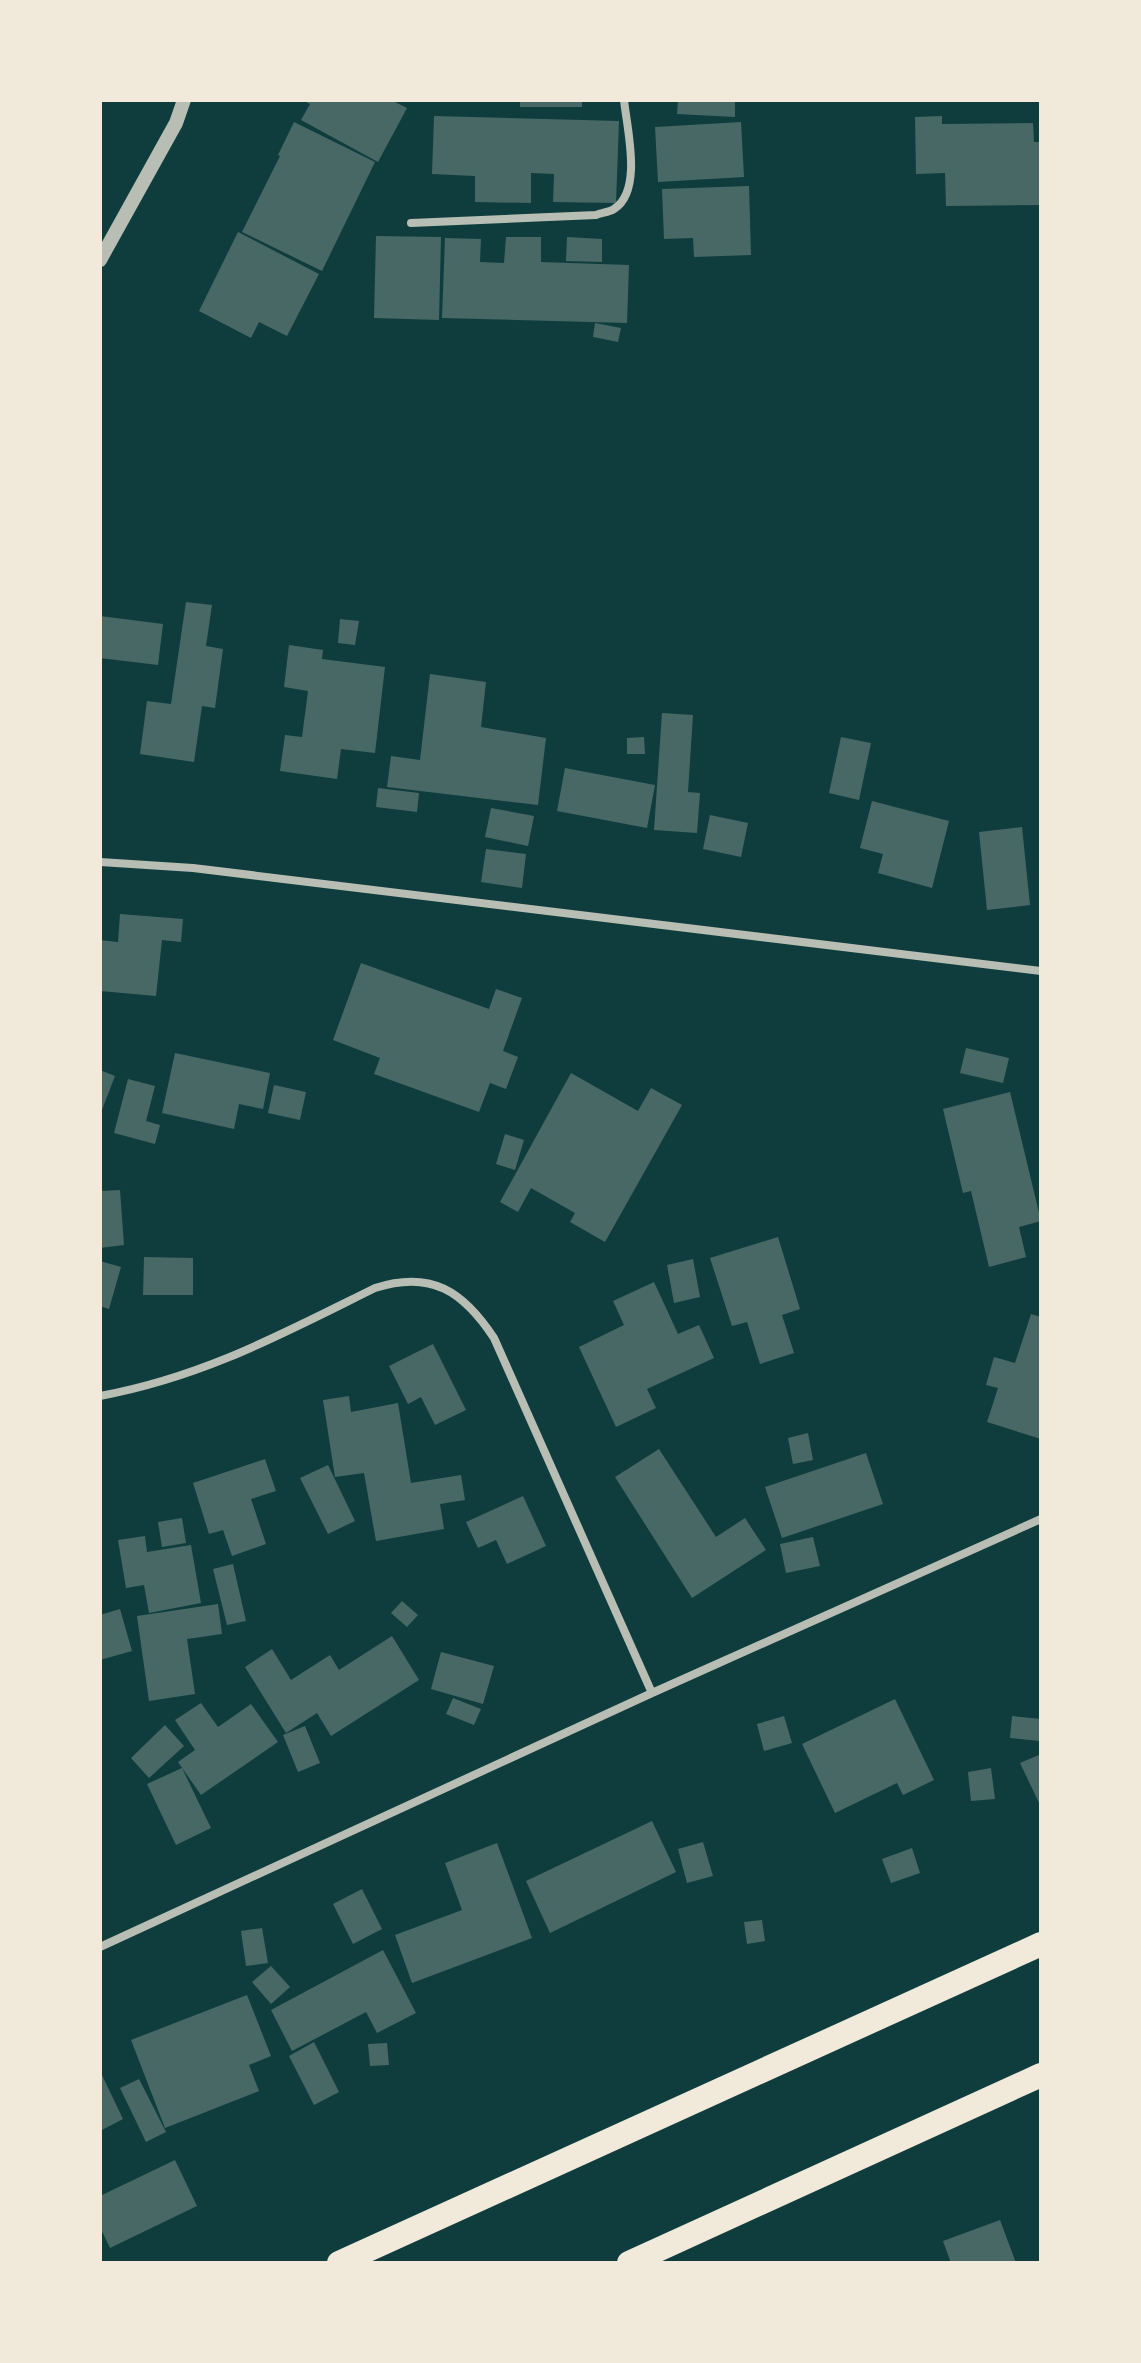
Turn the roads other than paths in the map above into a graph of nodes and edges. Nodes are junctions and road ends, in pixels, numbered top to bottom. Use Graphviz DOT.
graph roads {
  1 [pos="184,100"];
  2 [pos="624,100"];
  3 [pos="411,223"];
  4 [pos="100,260"];
  5 [pos="100,862"];
  6 [pos="1041,971"];
  7 [pos="100,1396"];
  8 [pos="1041,1519"];
  9 [pos="652,1693"];
  10 [pos="1041,1944"];
  11 [pos="100,1947"];
  12 [pos="1041,2075"];
  13 [pos="339,2263"];
  14 [pos="629,2263"];
  1 -- 4 [label="street"];
  2 -- 3 [label="street"];
  5 -- 6 [label="street"];
  7 -- 9 [label="street"];
  8 -- 9 [label="street"];
  9 -- 11 [label="street"];
  10 -- 13 [label="highway"];
  12 -- 14 [label="highway"];
}
